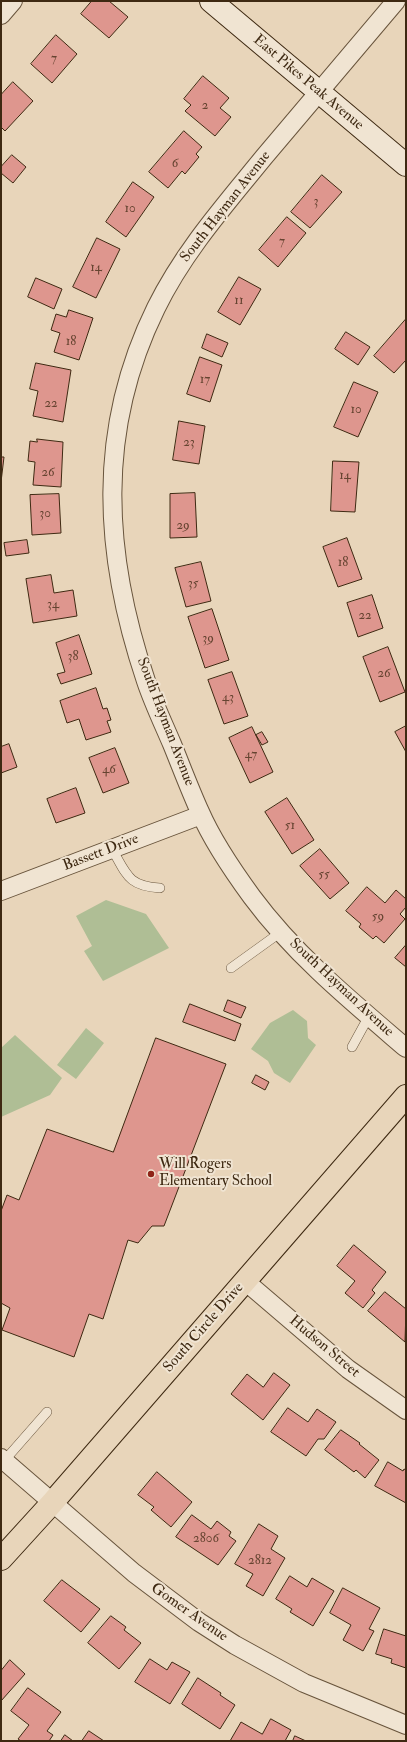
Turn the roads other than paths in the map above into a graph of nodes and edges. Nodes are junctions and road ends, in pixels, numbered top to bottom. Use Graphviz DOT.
graph roads {
  1 [pos="13,1"];
  2 [pos="211,1"];
  3 [pos="396,1"];
  4 [pos="1,15"];
  5 [pos="319,92"];
  6 [pos="406,165"];
  7 [pos="201,815"];
  8 [pos="112,849"];
  9 [pos="160,888"];
  10 [pos="1,891"];
  11 [pos="281,932"];
  12 [pos="231,968"];
  13 [pos="369,1016"];
  14 [pos="352,1046"];
  15 [pos="406,1048"];
  16 [pos="406,1096"];
  17 [pos="245,1281"];
  18 [pos="406,1410"];
  19 [pos="47,1412"];
  20 [pos="3,1459"];
  21 [pos="52,1503"];
  22 [pos="1,1559"];
  23 [pos="406,1724"];
  1 -- 4 [label="street"];
  2 -- 5 [label="main road, East Pikes Peak Avenue"];
  3 -- 5 [label="street, South Hayman Avenue"];
  5 -- 6 [label="main road, East Pikes Peak Avenue"];
  5 -- 7 [label="street, South Hayman Avenue"];
  7 -- 8 [label="street, Bassett Drive"];
  7 -- 11 [label="street, South Hayman Avenue"];
  8 -- 9 [label="lane"];
  8 -- 10 [label="street, Bassett Drive"];
  11 -- 12 [label="lane"];
  11 -- 13 [label="street, South Hayman Avenue"];
  13 -- 14 [label="lane"];
  13 -- 15 [label="street, South Hayman Avenue"];
  16 -- 17 [label="main road, South Circle Drive"];
  17 -- 18 [label="street, Hudson Street"];
  17 -- 21 [label="main road, South Circle Drive"];
  19 -- 20 [label="lane"];
  20 -- 21 [label="street, Gomer Avenue"];
  21 -- 22 [label="main road, South Circle Drive"];
  21 -- 23 [label="street, Gomer Avenue"];
}
